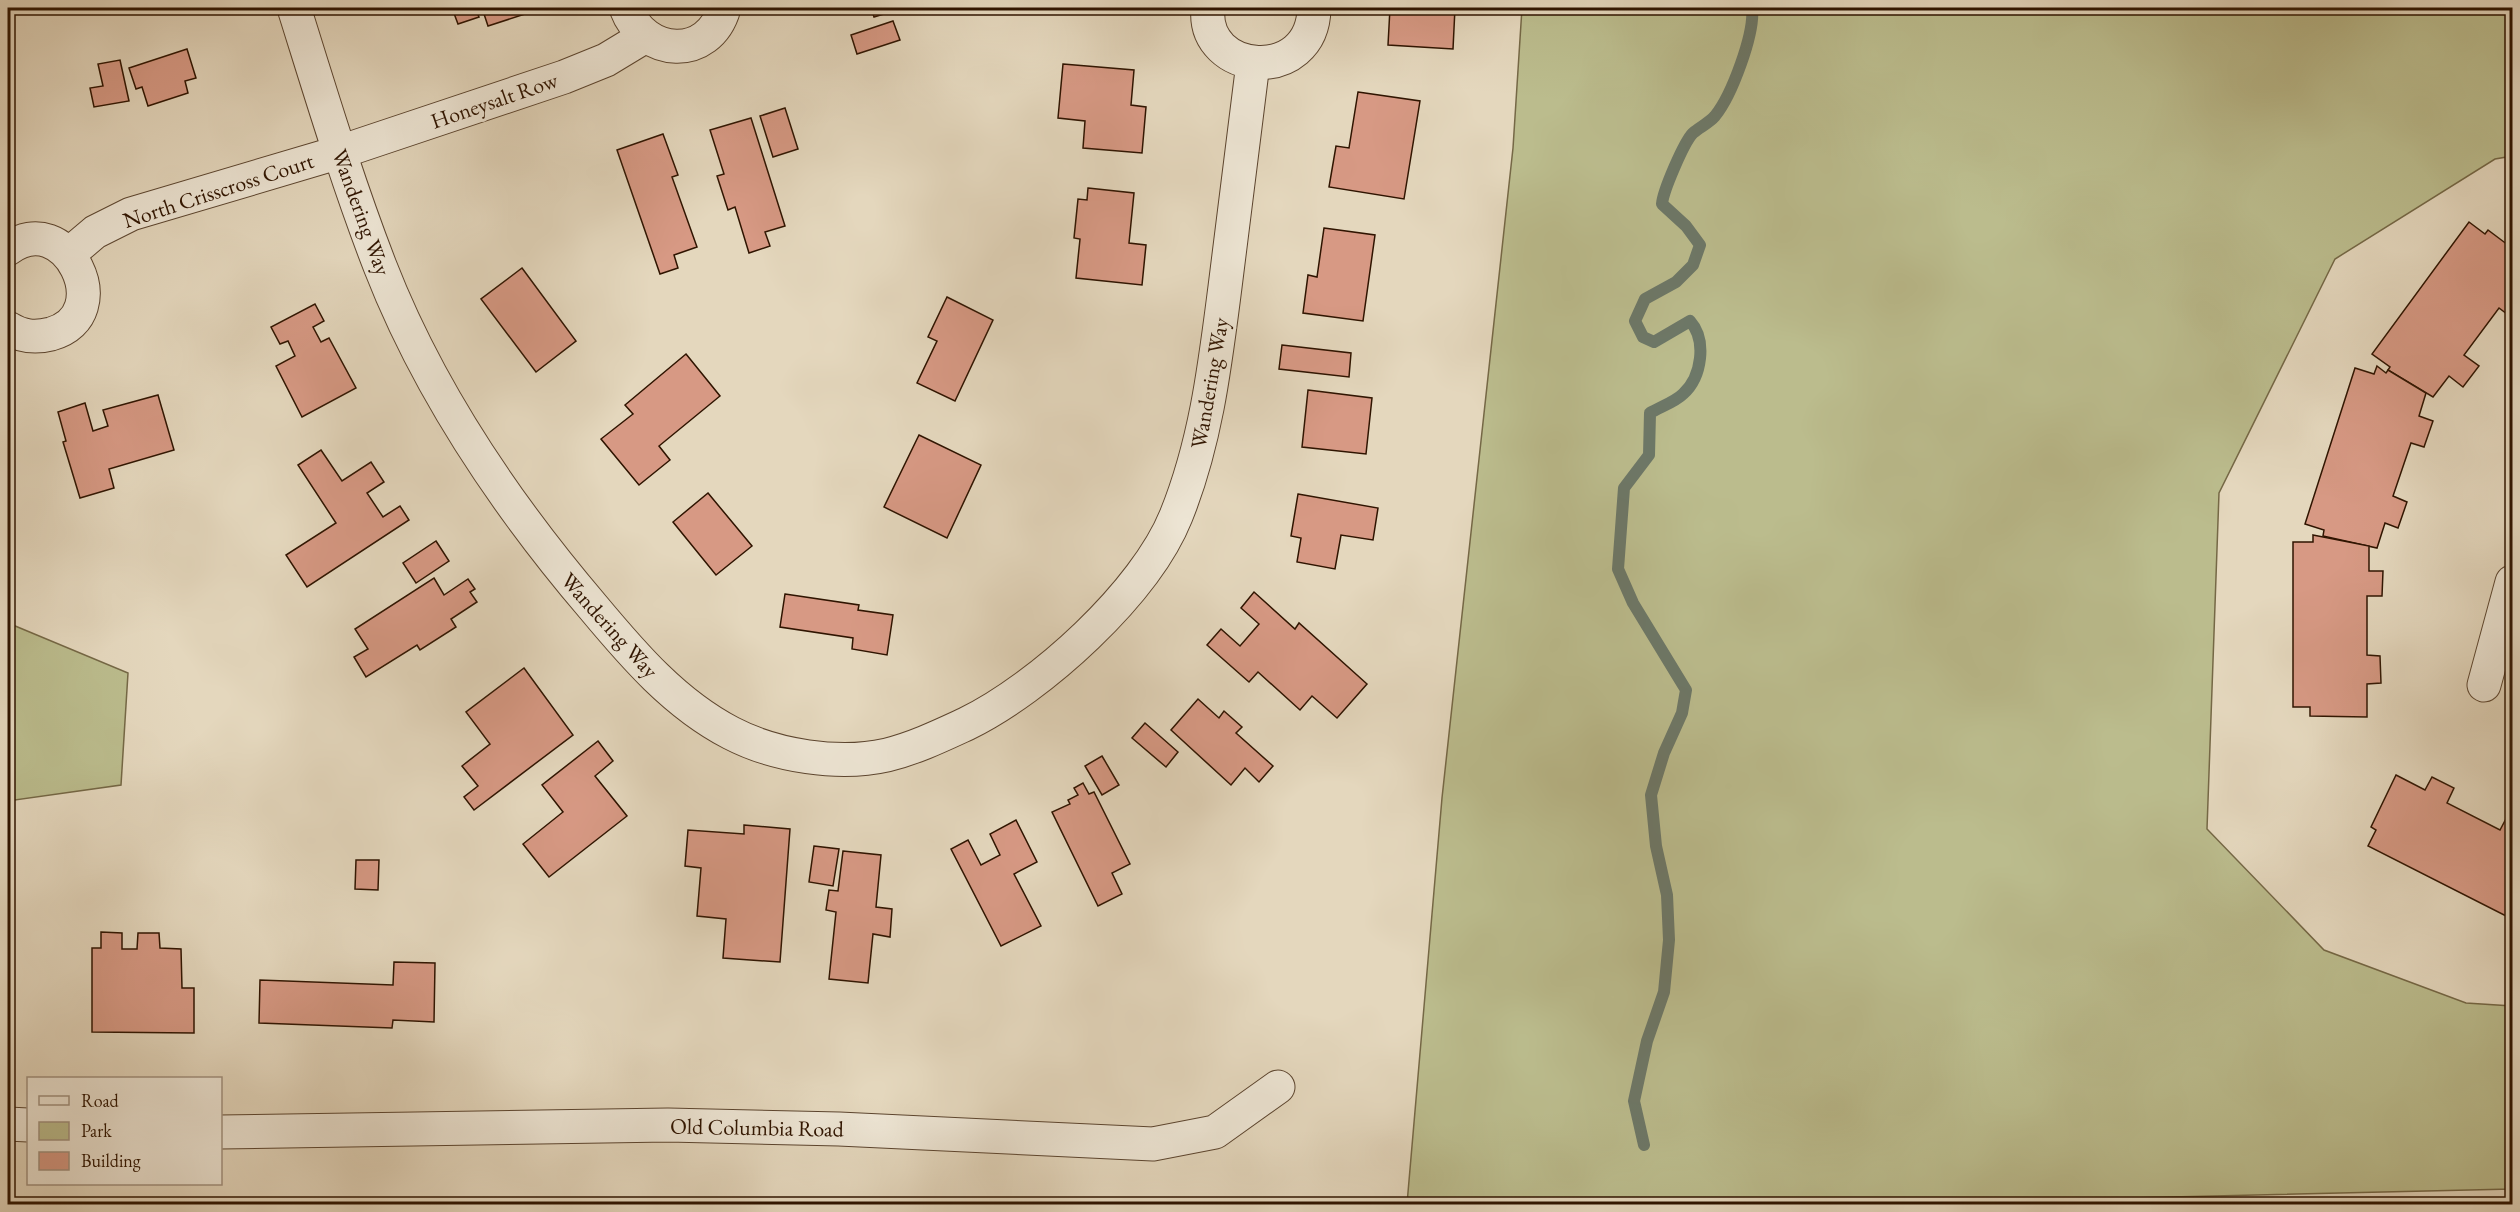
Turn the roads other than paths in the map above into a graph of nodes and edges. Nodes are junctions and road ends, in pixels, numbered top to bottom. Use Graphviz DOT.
graph roads {
  1 [pos="294,8"];
  2 [pos="626,8"];
  3 [pos="724,8"];
  4 [pos="1208,8"];
  5 [pos="1314,8"];
  6 [pos="644,37"];
  7 [pos="1253,63"];
  8 [pos="340,152"];
  9 [pos="8,249"];
  10 [pos="69,254"];
  11 [pos="8,328"];
  12 [pos="2512,582"];
  13 [pos="2484,685"];
  14 [pos="1278,1087"];
  15 [pos="8,1124"];
  16 [pos="27,1125"];
  17 [pos="222,1132"];
  1 -- 8 [label="street, Wandering Way"];
  2 -- 6 [label="street"];
  3 -- 6 [label="street"];
  4 -- 7 [label="street"];
  5 -- 7 [label="street"];
  6 -- 8 [label="street, Honeysalt Row"];
  7 -- 8 [label="street, Wandering Way"];
  8 -- 10 [label="street, North Crisscross Court"];
  9 -- 10 [label="street"];
  10 -- 11 [label="street"];
  12 -- 13 [label="street"];
  14 -- 17 [label="street, Old Columbia Road"];
  15 -- 16 [label="street"];
}
